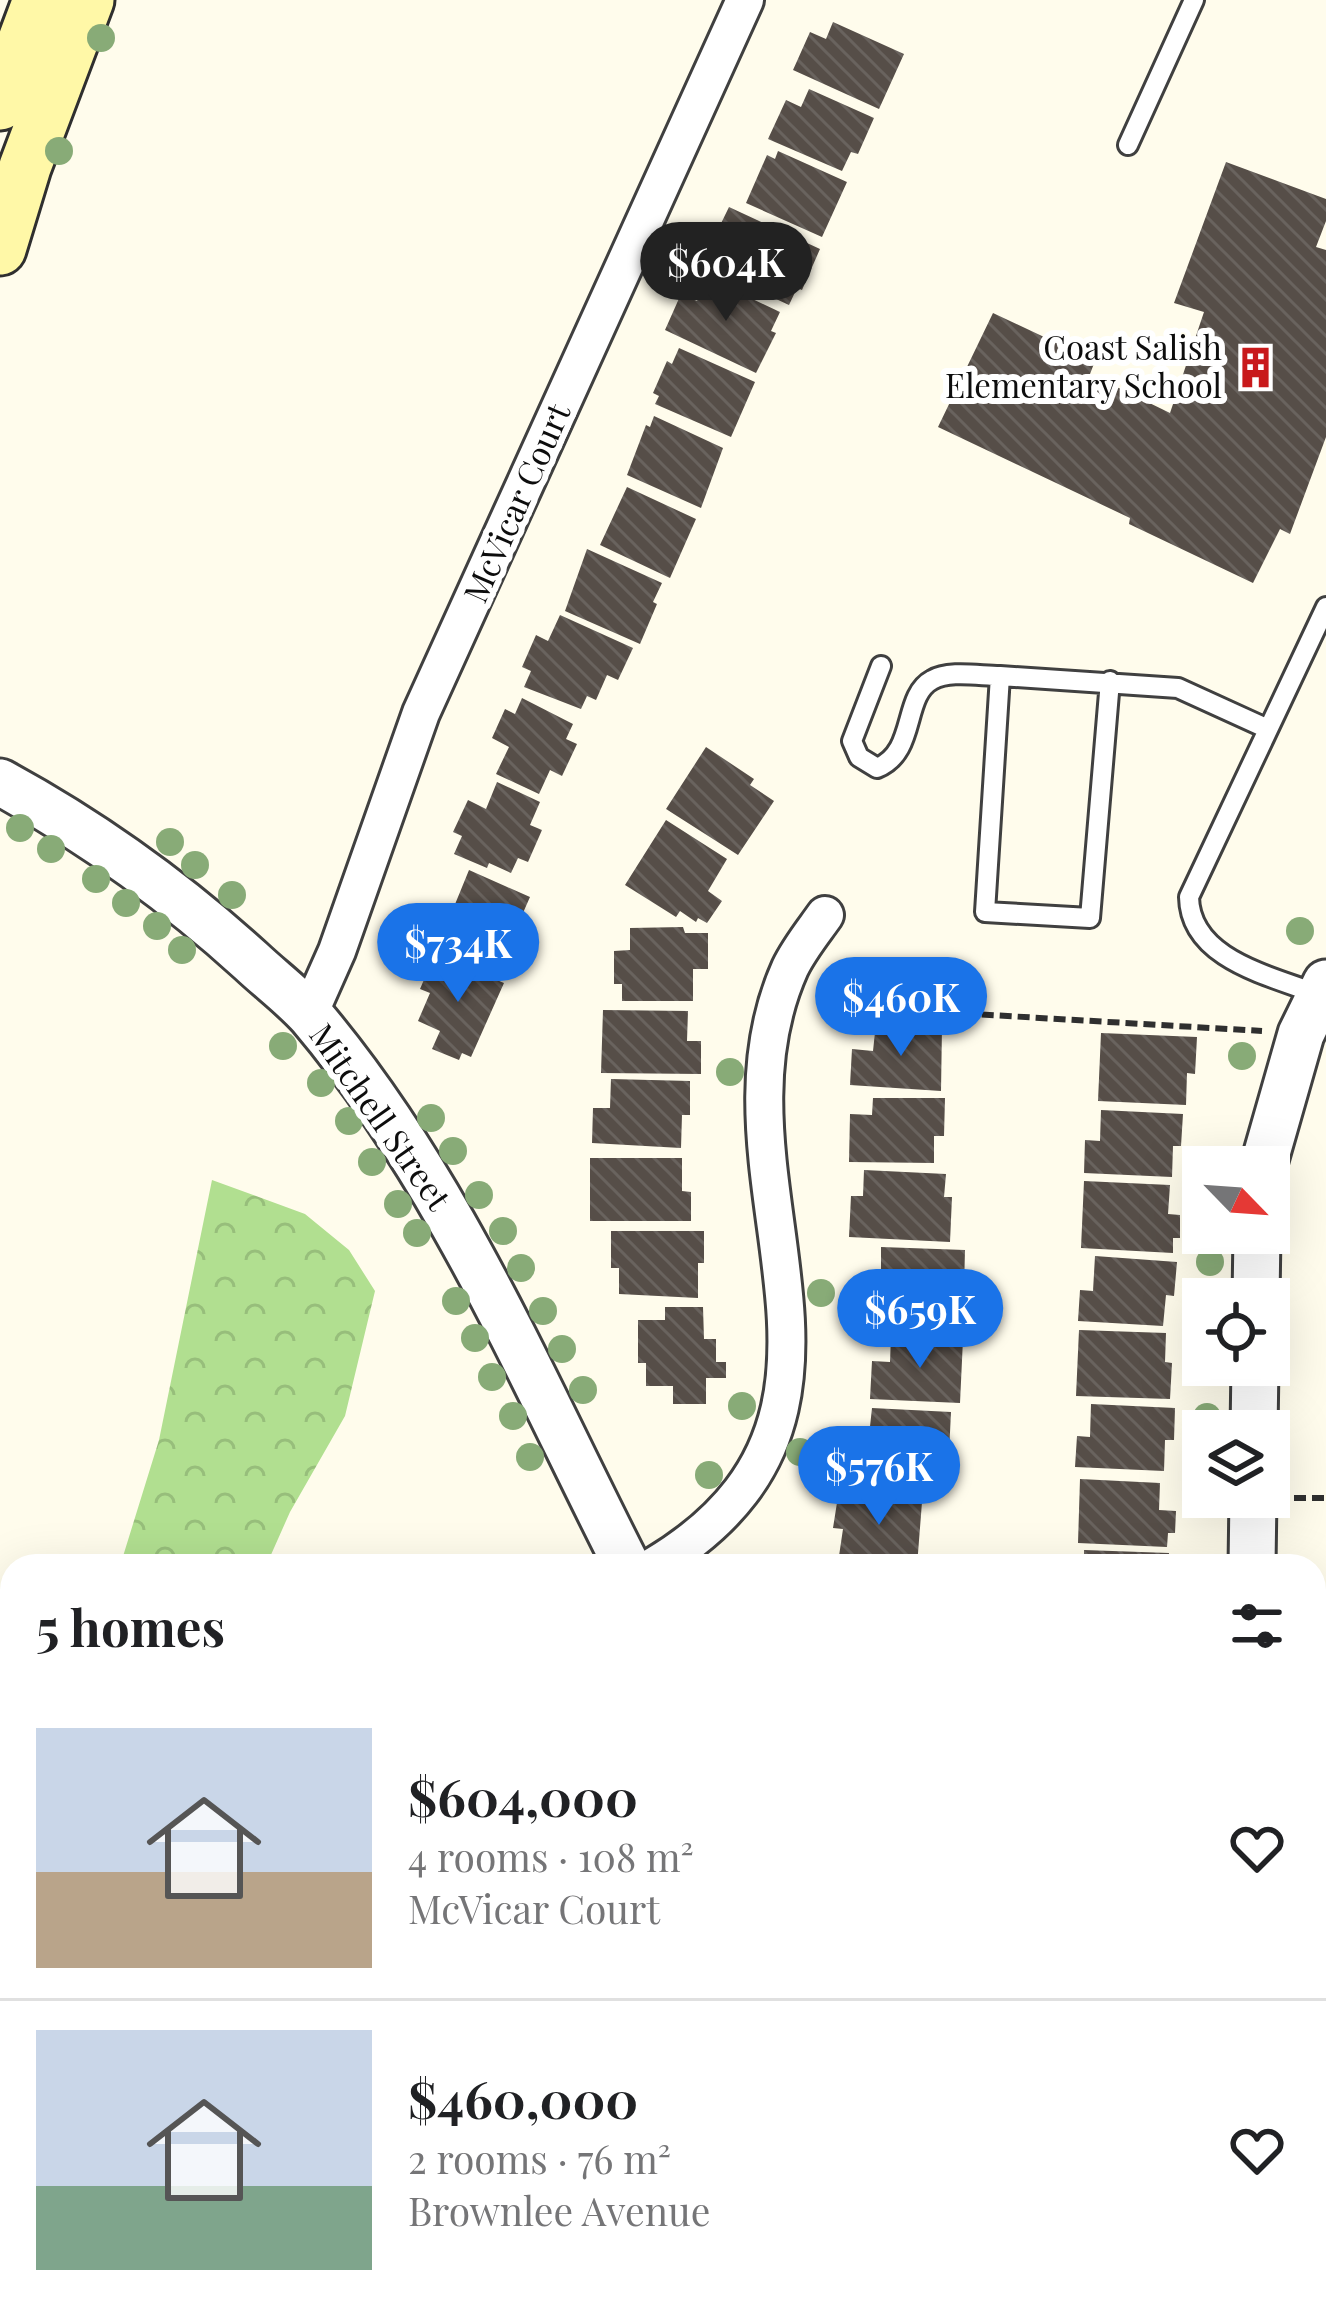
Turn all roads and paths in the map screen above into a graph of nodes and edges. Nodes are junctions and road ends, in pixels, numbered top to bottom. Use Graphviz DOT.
graph roads {
  1 [pos="39,0"];
  2 [pos="88,0"];
  3 [pos="745,0"];
  4 [pos="1194,0"];
  5 [pos="0,104"];
  6 [pos="1128,145"];
  7 [pos="0,249"];
  8 [pos="1326,607"];
  9 [pos="881,666"];
  10 [pos="1000,676"];
  11 [pos="1110,681"];
  12 [pos="1268,729"];
  13 [pos="0,782"];
  14 [pos="825,915"];
  15 [pos="1316,1004"];
  16 [pos="820,1005"];
  17 [pos="309,1014"];
  18 [pos="1270,1146"];
  19 [pos="1253,1518"];
  20 [pos="621,1554"];
  21 [pos="673,1554"];
  22 [pos="1252,1554"];
  1 -- 5 [label="main road"];
  2 -- 7 [label="main road"];
  3 -- 17 [label="street, McVicar Court"];
  4 -- 6 [label="lane"];
  8 -- 12 [label="lane"];
  9 -- 10 [label="lane"];
  10 -- 11 [label="lane"];
  10 -- 11 [label="lane"];
  11 -- 12 [label="lane"];
  12 -- 15 [label="lane"];
  13 -- 17 [label="street, Mitchell Street"];
  14 -- 21 [label="street"];
  15 -- 16 [label="path"];
  15 -- 18 [label="street"];
  17 -- 20 [label="street, Mitchell Street"];
  19 -- 22 [label="street"];
}
